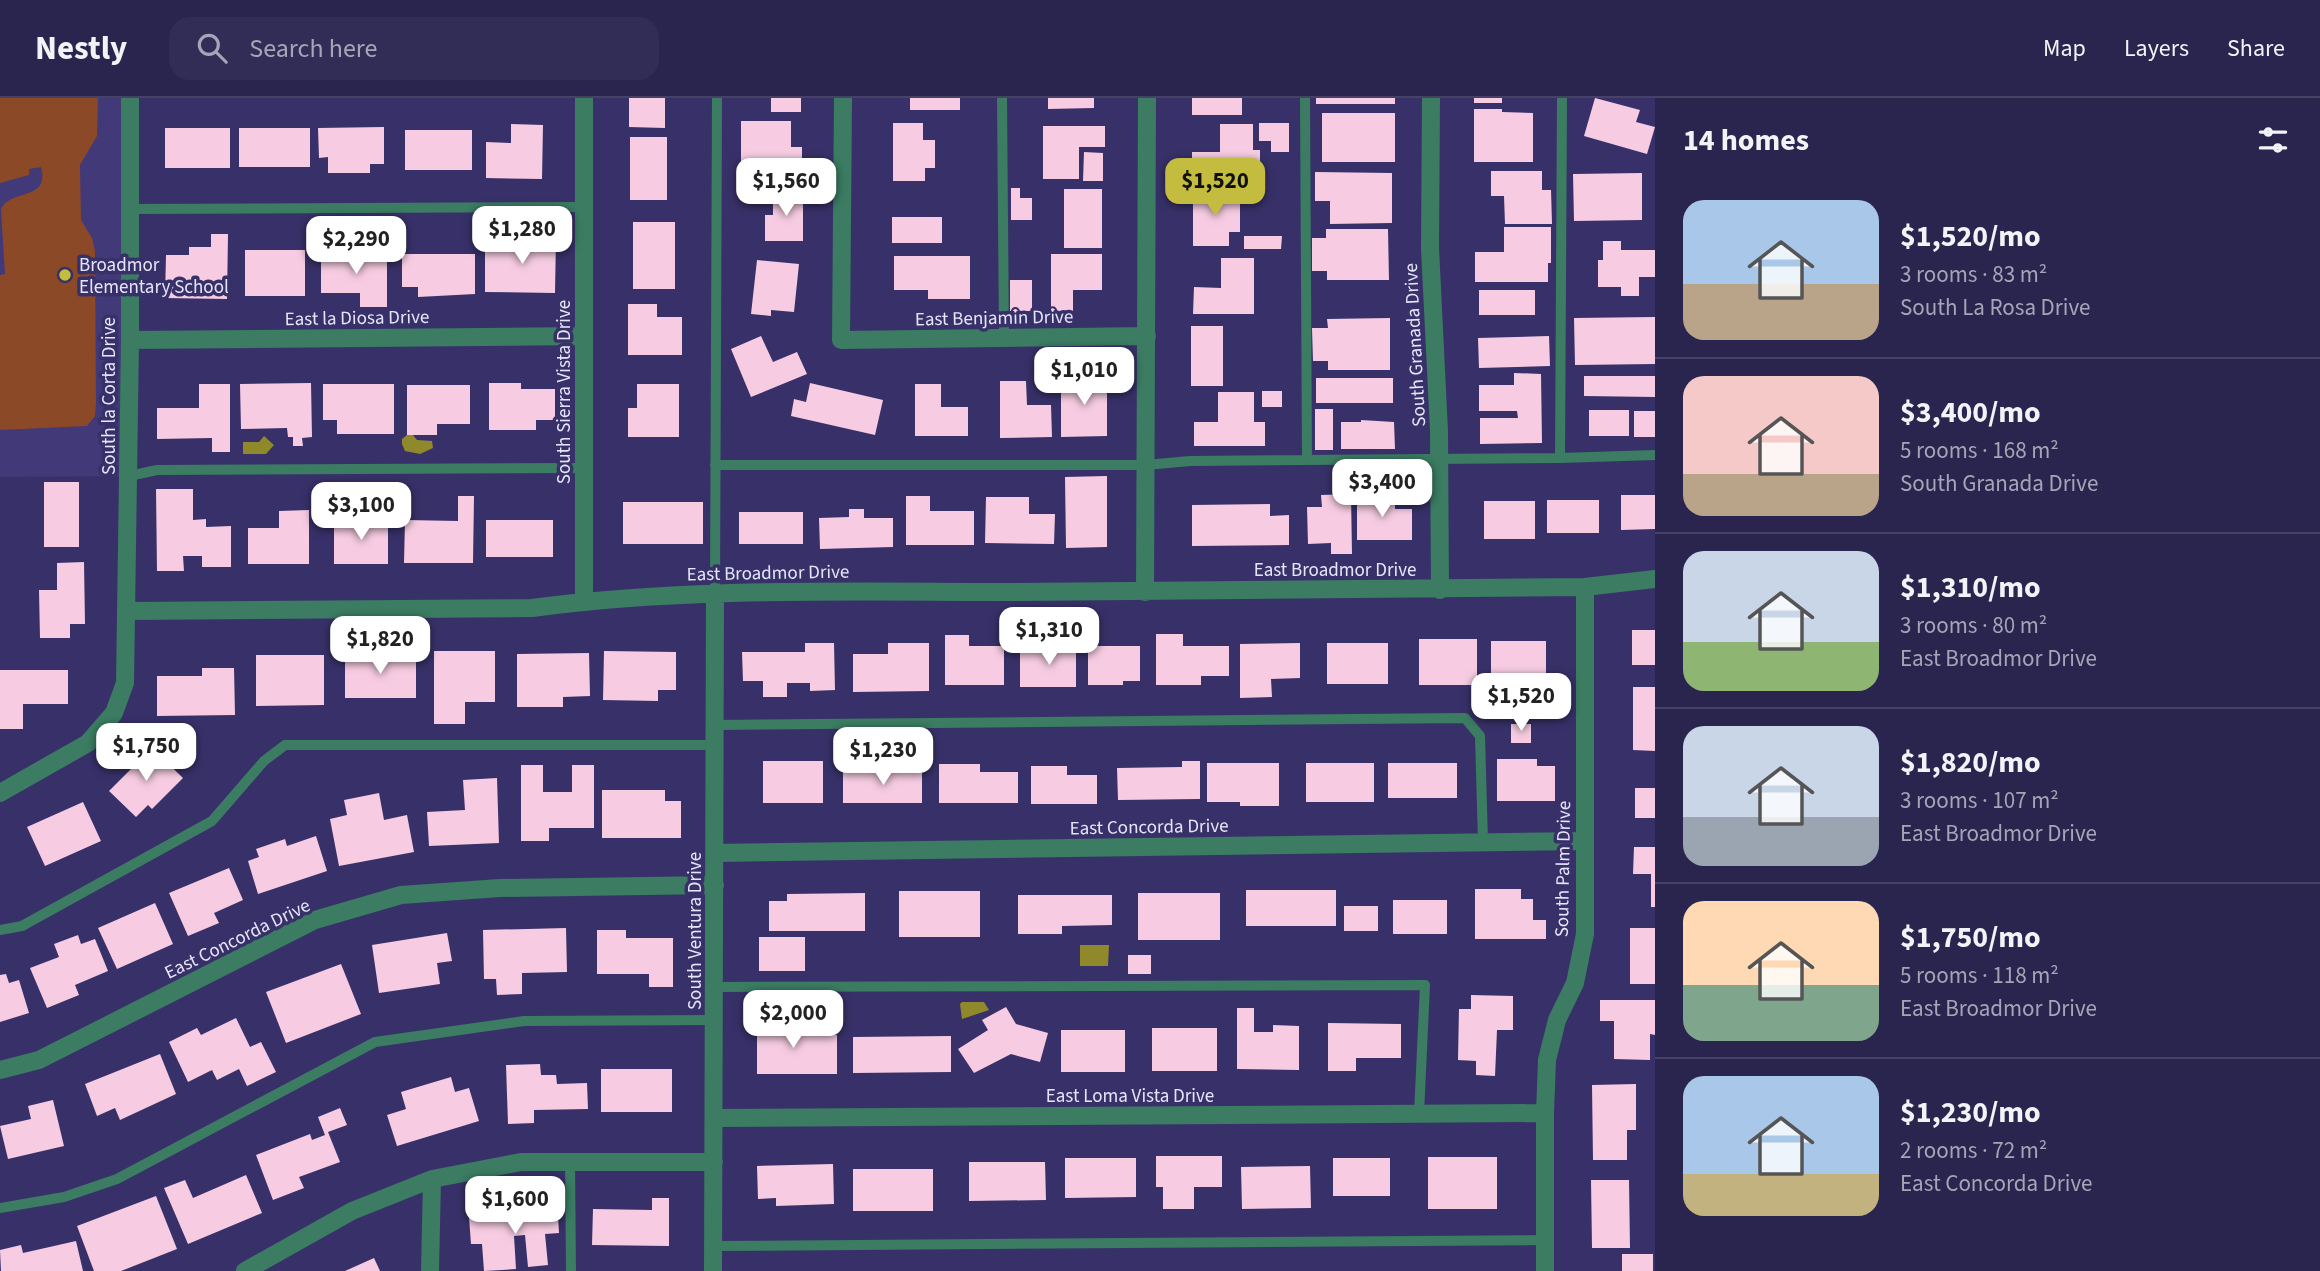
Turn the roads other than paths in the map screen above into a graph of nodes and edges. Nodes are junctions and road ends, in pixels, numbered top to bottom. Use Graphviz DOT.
graph roads {
  1 [pos="130,98"];
  2 [pos="584,98"];
  3 [pos="717,98"];
  4 [pos="843,98"];
  5 [pos="1002,98"];
  6 [pos="1147,98"];
  7 [pos="1305,98"];
  8 [pos="1431,98"];
  9 [pos="1562,98"];
  10 [pos="584,207"];
  11 [pos="130,209"];
  12 [pos="584,336"];
  13 [pos="1147,336"];
  14 [pos="1004,338"];
  15 [pos="130,341"];
  16 [pos="1655,455"];
  17 [pos="1560,458"];
  18 [pos="1439,459"];
  19 [pos="1307,460"];
  20 [pos="715,465"];
  21 [pos="1146,465"];
  22 [pos="584,468"];
  23 [pos="129,476"];
  24 [pos="1655,579"];
  25 [pos="1585,587"];
  26 [pos="1440,590"];
  27 [pos="715,592"];
  28 [pos="1145,592"];
  29 [pos="584,601"];
  30 [pos="128,611"];
  31 [pos="715,725"];
  32 [pos="715,745"];
  33 [pos="0,793"];
  34 [pos="1585,841"];
  35 [pos="1483,842"];
  36 [pos="715,853"];
  37 [pos="715,885"];
  38 [pos="0,930"];
  39 [pos="715,987"];
  40 [pos="715,1020"];
  41 [pos="0,1070"];
  42 [pos="1545,1113"];
  43 [pos="1419,1114"];
  44 [pos="715,1118"];
  45 [pos="570,1162"];
  46 [pos="714,1162"];
  47 [pos="432,1179"];
  48 [pos="0,1208"];
  49 [pos="1545,1240"];
  50 [pos="713,1246"];
  51 [pos="251,1269"];
  52 [pos="430,1271"];
  53 [pos="571,1271"];
  54 [pos="713,1271"];
  55 [pos="1545,1271"];
  1 -- 11 [label="street, South la Corta Drive"];
  2 -- 10 [label="street, South Sierra Vista Drive"];
  3 -- 20 [label="lane"];
  4 -- 14 [label="street, East Benjamin Drive"];
  5 -- 14 [label="lane"];
  6 -- 13 [label="street"];
  7 -- 19 [label="lane"];
  8 -- 18 [label="street, South Granada Drive"];
  9 -- 17 [label="lane"];
  10 -- 11 [label="lane"];
  10 -- 12 [label="street, South Sierra Vista Drive"];
  11 -- 15 [label="street, South la Corta Drive"];
  12 -- 15 [label="street, East la Diosa Drive"];
  12 -- 22 [label="street, South Sierra Vista Drive"];
  13 -- 14 [label="street, East Benjamin Drive"];
  13 -- 21 [label="street"];
  15 -- 23 [label="street, South la Corta Drive"];
  16 -- 17 [label="lane"];
  17 -- 18 [label="lane"];
  18 -- 19 [label="lane"];
  18 -- 26 [label="street, South Granada Drive"];
  19 -- 21 [label="lane"];
  20 -- 21 [label="lane"];
  20 -- 27 [label="lane"];
  21 -- 28 [label="street"];
  22 -- 23 [label="lane"];
  22 -- 29 [label="street, South Sierra Vista Drive"];
  23 -- 30 [label="street, South la Corta Drive"];
  24 -- 25 [label="street, East Broadmor Drive"];
  25 -- 26 [label="street, East Broadmor Drive"];
  25 -- 34 [label="street, South Palm Drive"];
  26 -- 28 [label="street, East Broadmor Drive"];
  27 -- 28 [label="street, East Broadmor Drive"];
  27 -- 29 [label="street, East Broadmor Drive"];
  27 -- 31 [label="street, South Ventura Drive"];
  29 -- 30 [label="street, East Broadmor Drive"];
  30 -- 33 [label="street"];
  31 -- 32 [label="street, South Ventura Drive"];
  31 -- 35 [label="lane"];
  32 -- 36 [label="street, South Ventura Drive"];
  32 -- 38 [label="lane"];
  34 -- 35 [label="street, East Concorda Drive"];
  34 -- 42 [label="street, South Palm Drive"];
  35 -- 36 [label="street, East Concorda Drive"];
  36 -- 37 [label="street, South Ventura Drive"];
  37 -- 39 [label="street, South Ventura Drive"];
  37 -- 41 [label="street, East Concorda Drive"];
  39 -- 40 [label="street, South Ventura Drive"];
  39 -- 43 [label="lane"];
  40 -- 44 [label="street, South Ventura Drive"];
  40 -- 48 [label="lane"];
  42 -- 43 [label="street, East Loma Vista Drive"];
  42 -- 49 [label="street, South Palm Drive"];
  43 -- 44 [label="street, East Loma Vista Drive"];
  44 -- 46 [label="street, South Ventura Drive"];
  45 -- 46 [label="street"];
  45 -- 47 [label="street"];
  45 -- 53 [label="lane"];
  46 -- 50 [label="street, South Ventura Drive"];
  47 -- 51 [label="street"];
  47 -- 52 [label="street"];
  49 -- 50 [label="lane"];
  49 -- 55 [label="street, South Palm Drive"];
  50 -- 54 [label="street, South Ventura Drive"];
}
